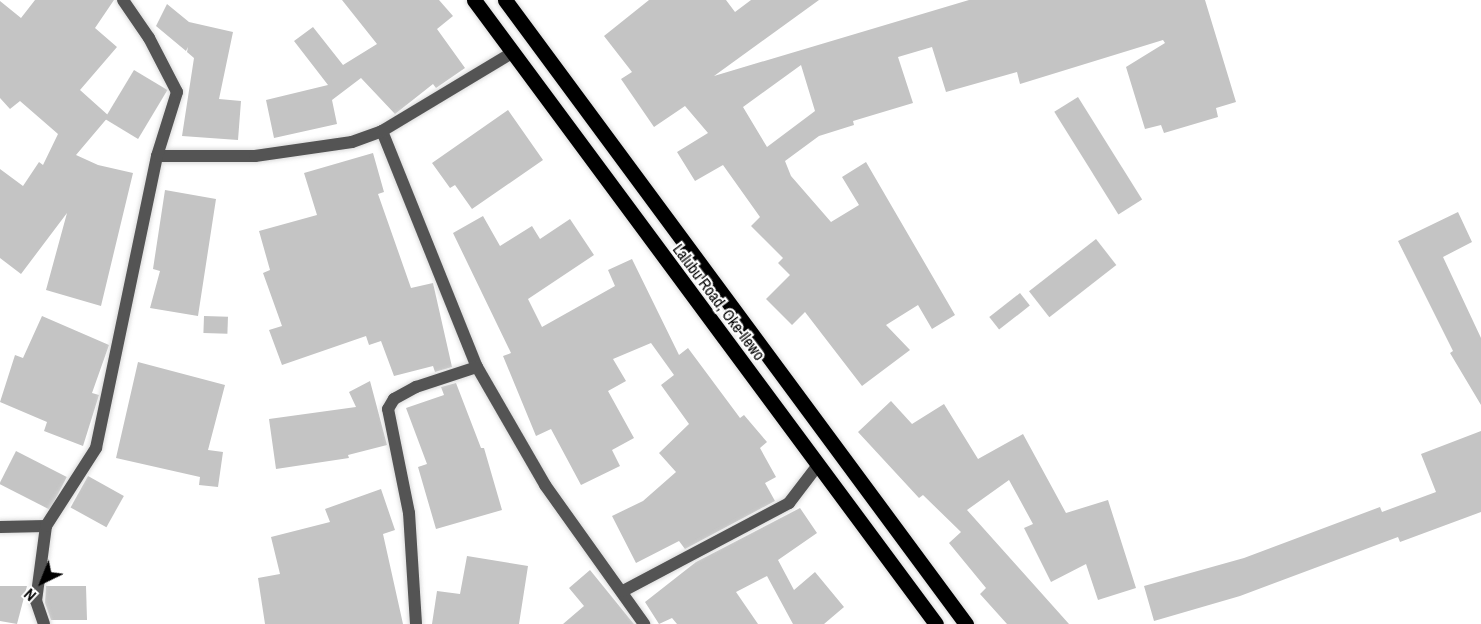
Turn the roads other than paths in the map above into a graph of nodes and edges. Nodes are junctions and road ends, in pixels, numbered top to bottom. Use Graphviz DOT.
graph roads {
  1 [pos="123,0"];
  2 [pos="474,0"];
  3 [pos="505,0"];
  4 [pos="512,53"];
  5 [pos="382,131"];
  6 [pos="157,156"];
  7 [pos="477,367"];
  8 [pos="818,465"];
  9 [pos="46,526"];
  10 [pos="0,527"];
  11 [pos="622,591"];
  12 [pos="44,624"];
  13 [pos="416,624"];
  14 [pos="644,624"];
  15 [pos="936,624"];
  16 [pos="966,624"];
  1 -- 6 [label="street"];
  2 -- 4 [label="main road, Lalubu Road, Oke-Ilewo"];
  3 -- 16 [label="main road, Lalubu Road, Oke-Ilewo"];
  4 -- 5 [label="street"];
  4 -- 8 [label="main road, Lalubu Road, Oke-Ilewo"];
  5 -- 6 [label="street"];
  5 -- 7 [label="street"];
  6 -- 9 [label="street"];
  7 -- 11 [label="street"];
  7 -- 13 [label="street"];
  8 -- 11 [label="street"];
  8 -- 15 [label="main road, Lalubu Road, Oke-Ilewo"];
  9 -- 10 [label="street"];
  9 -- 12 [label="street"];
  11 -- 14 [label="street"];
}
